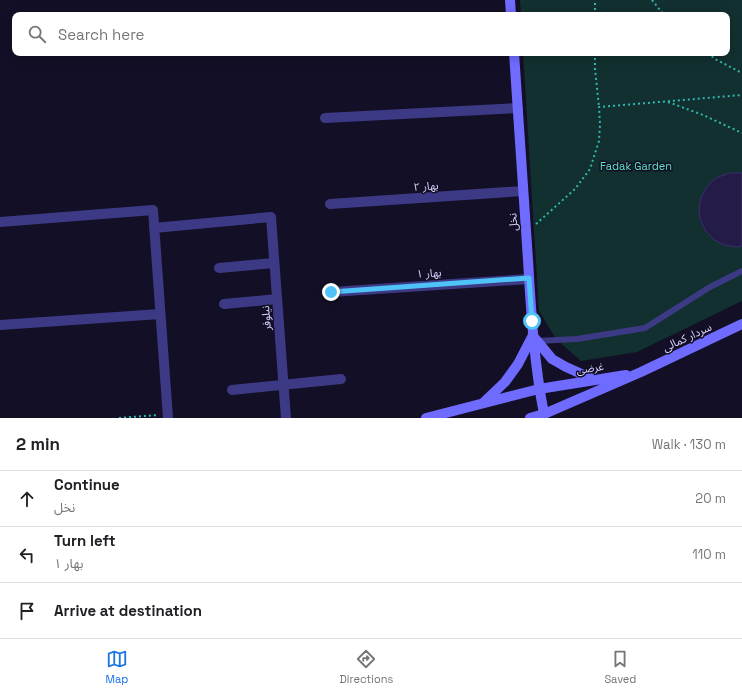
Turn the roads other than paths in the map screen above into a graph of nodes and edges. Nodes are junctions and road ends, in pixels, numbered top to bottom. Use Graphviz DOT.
graph roads {
  1 [pos="510,0"];
  2 [pos="511,12"];
  3 [pos="514,56"];
  4 [pos="518,108"];
  5 [pos="325,118"];
  6 [pos="523,191"];
  7 [pos="330,204"];
  8 [pos="0,222"];
  9 [pos="154,228"];
  10 [pos="274,263"];
  11 [pos="219,268"];
  12 [pos="742,271"];
  13 [pos="529,278"];
  14 [pos="331,292"];
  15 [pos="277,299"];
  16 [pos="224,304"];
  17 [pos="160,314"];
  18 [pos="742,324"];
  19 [pos="0,325"];
  20 [pos="535,338"];
  21 [pos="642,372"];
  22 [pos="341,379"];
  23 [pos="595,380"];
  24 [pos="284,385"];
  25 [pos="539,389"];
  26 [pos="232,390"];
  27 [pos="482,404"];
  28 [pos="544,414"];
  29 [pos="168,416"];
  30 [pos="286,418"];
  31 [pos="426,418"];
  32 [pos="530,418"];
  1 -- 2 [label="main road"];
  3 -- 4 [label="main road, نخل"];
  4 -- 5 [label="street"];
  4 -- 6 [label="main road, نخل"];
  6 -- 7 [label="street, بهار ۲"];
  6 -- 13 [label="main road, نخل"];
  8 -- 9 [label="street"];
  9 -- 10 [label="street, نيلوفر"];
  9 -- 17 [label="street"];
  10 -- 11 [label="street"];
  10 -- 15 [label="street, نيلوفر"];
  12 -- 20 [label="lane"];
  13 -- 14 [label="street, بهار ۱"];
  13 -- 20 [label="main road, نخل"];
  15 -- 16 [label="street"];
  15 -- 24 [label="street, نيلوفر"];
  17 -- 19 [label="street"];
  17 -- 29 [label="street"];
  18 -- 21 [label="main road, سردار کمالی"];
  20 -- 23 [label="main road"];
  20 -- 25 [label="main road, نخل"];
  20 -- 27 [label="main road"];
  21 -- 23 [label="main road, غرضی"];
  21 -- 28 [label="main road, غرضی"];
  22 -- 24 [label="street"];
  23 -- 25 [label="main road, غرضی"];
  24 -- 26 [label="street"];
  24 -- 30 [label="street, نيلوفر"];
  25 -- 27 [label="main road, غرضی"];
  25 -- 28 [label="main road, نخل"];
  27 -- 31 [label="main road, غرضی"];
  28 -- 32 [label="main road, غرضی"];
}
